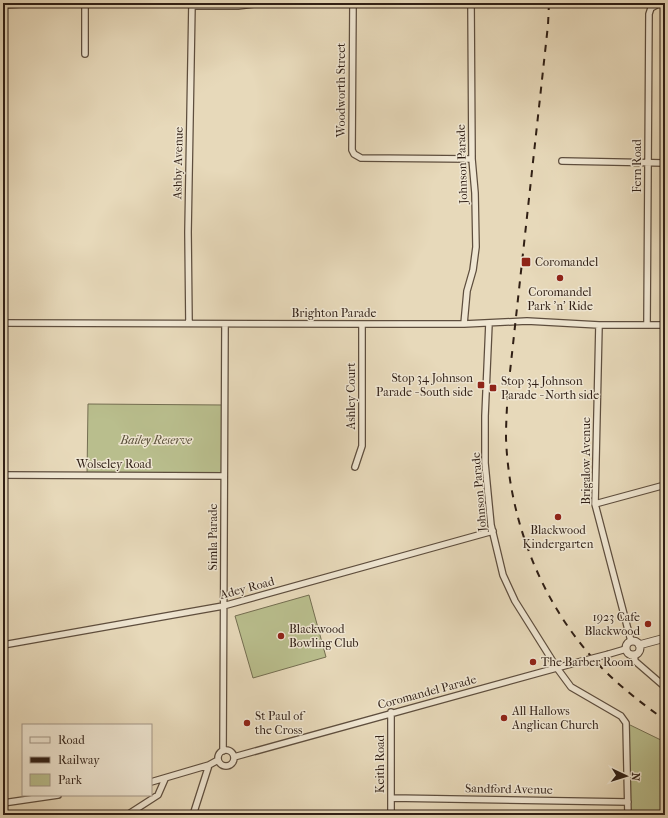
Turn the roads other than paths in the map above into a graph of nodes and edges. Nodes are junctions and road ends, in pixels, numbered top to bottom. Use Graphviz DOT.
graph roads {
  1 [pos="38,3"];
  2 [pos="86,3"];
  3 [pos="263,3"];
  4 [pos="353,3"];
  5 [pos="471,3"];
  6 [pos="660,3"];
  7 [pos="192,4"];
  8 [pos="3,5"];
  9 [pos="85,54"];
  10 [pos="472,159"];
  11 [pos="562,160"];
  12 [pos="648,163"];
  13 [pos="665,163"];
  14 [pos="3,323"];
  15 [pos="189,323"];
  16 [pos="489,323"];
  17 [pos="225,324"];
  18 [pos="362,324"];
  19 [pos="464,324"];
  20 [pos="599,325"];
  21 [pos="647,325"];
  22 [pos="665,325"];
  23 [pos="355,467"];
  24 [pos="3,475"];
  25 [pos="224,476"];
  26 [pos="665,485"];
  27 [pos="595,504"];
  28 [pos="493,531"];
  29 [pos="223,606"];
  30 [pos="665,638"];
  31 [pos="631,641"];
  32 [pos="3,645"];
  33 [pos="639,646"];
  34 [pos="626,649"];
  35 [pos="634,655"];
  36 [pos="557,668"];
  37 [pos="665,687"];
  38 [pos="391,712"];
  39 [pos="222,751"];
  40 [pos="234,757"];
  41 [pos="218,760"];
  42 [pos="209,765"];
  43 [pos="165,779"];
  44 [pos="154,782"];
  45 [pos="161,788"];
  46 [pos="51,796"];
  47 [pos="391,798"];
  48 [pos="628,802"];
  49 [pos="3,803"];
  50 [pos="127,815"];
  51 [pos="193,815"];
  52 [pos="391,815"];
  53 [pos="628,815"];
  1 -- 8 [label="street"];
  2 -- 9 [label="street"];
  3 -- 7 [label="street"];
  4 -- 10 [label="street, Woodworth Street"];
  5 -- 10 [label="street, Johnson Parade"];
  6 -- 12 [label="street, Fern Road"];
  7 -- 15 [label="street, Ashby Avenue"];
  10 -- 19 [label="street, Johnson Parade"];
  11 -- 12 [label="street"];
  12 -- 13 [label="street"];
  12 -- 21 [label="street, Fern Road"];
  14 -- 15 [label="street, Brighton Parade"];
  15 -- 17 [label="street, Brighton Parade"];
  16 -- 19 [label="street, Brighton Parade"];
  16 -- 20 [label="street, Brighton Parade"];
  16 -- 28 [label="street, Johnson Parade"];
  17 -- 18 [label="street, Brighton Parade"];
  17 -- 25 [label="street, Simla Parade"];
  18 -- 19 [label="street, Brighton Parade"];
  18 -- 23 [label="street, Ashley Court"];
  20 -- 21 [label="street, Brighton Parade"];
  20 -- 27 [label="street, Brigalow Avenue"];
  21 -- 22 [label="street, Brighton Parade"];
  24 -- 25 [label="street, Wolseley Road"];
  25 -- 29 [label="street, Simla Parade"];
  26 -- 27 [label="street"];
  27 -- 31 [label="street, Brigalow Avenue"];
  28 -- 29 [label="street, Adey Road"];
  28 -- 36 [label="street, Johnson Parade"];
  29 -- 32 [label="street, Adey Road"];
  29 -- 39 [label="street, Simla Parade"];
  30 -- 33 [label="street"];
  31 -- 33 [label="street"];
  31 -- 34 [label="street"];
  33 -- 35 [label="street"];
  34 -- 35 [label="street"];
  34 -- 36 [label="street, Coromandel Parade, bridge"];
  35 -- 37 [label="street"];
  36 -- 38 [label="street, Coromandel Parade"];
  36 -- 48 [label="street, Johnson Parade"];
  38 -- 40 [label="street, Coromandel Parade"];
  38 -- 47 [label="street, Keith Road"];
  39 -- 40 [label="street"];
  39 -- 41 [label="street"];
  40 -- 41 [label="street"];
  41 -- 42 [label="street"];
  42 -- 43 [label="street"];
  42 -- 51 [label="street"];
  43 -- 44 [label="street"];
  43 -- 45 [label="street"];
  44 -- 45 [label="street"];
  45 -- 50 [label="street"];
  46 -- 49 [label="street"];
  47 -- 48 [label="street, Sandford Avenue"];
  47 -- 52 [label="street, Keith Road"];
  48 -- 53 [label="street, Johnson Parade"];
}
